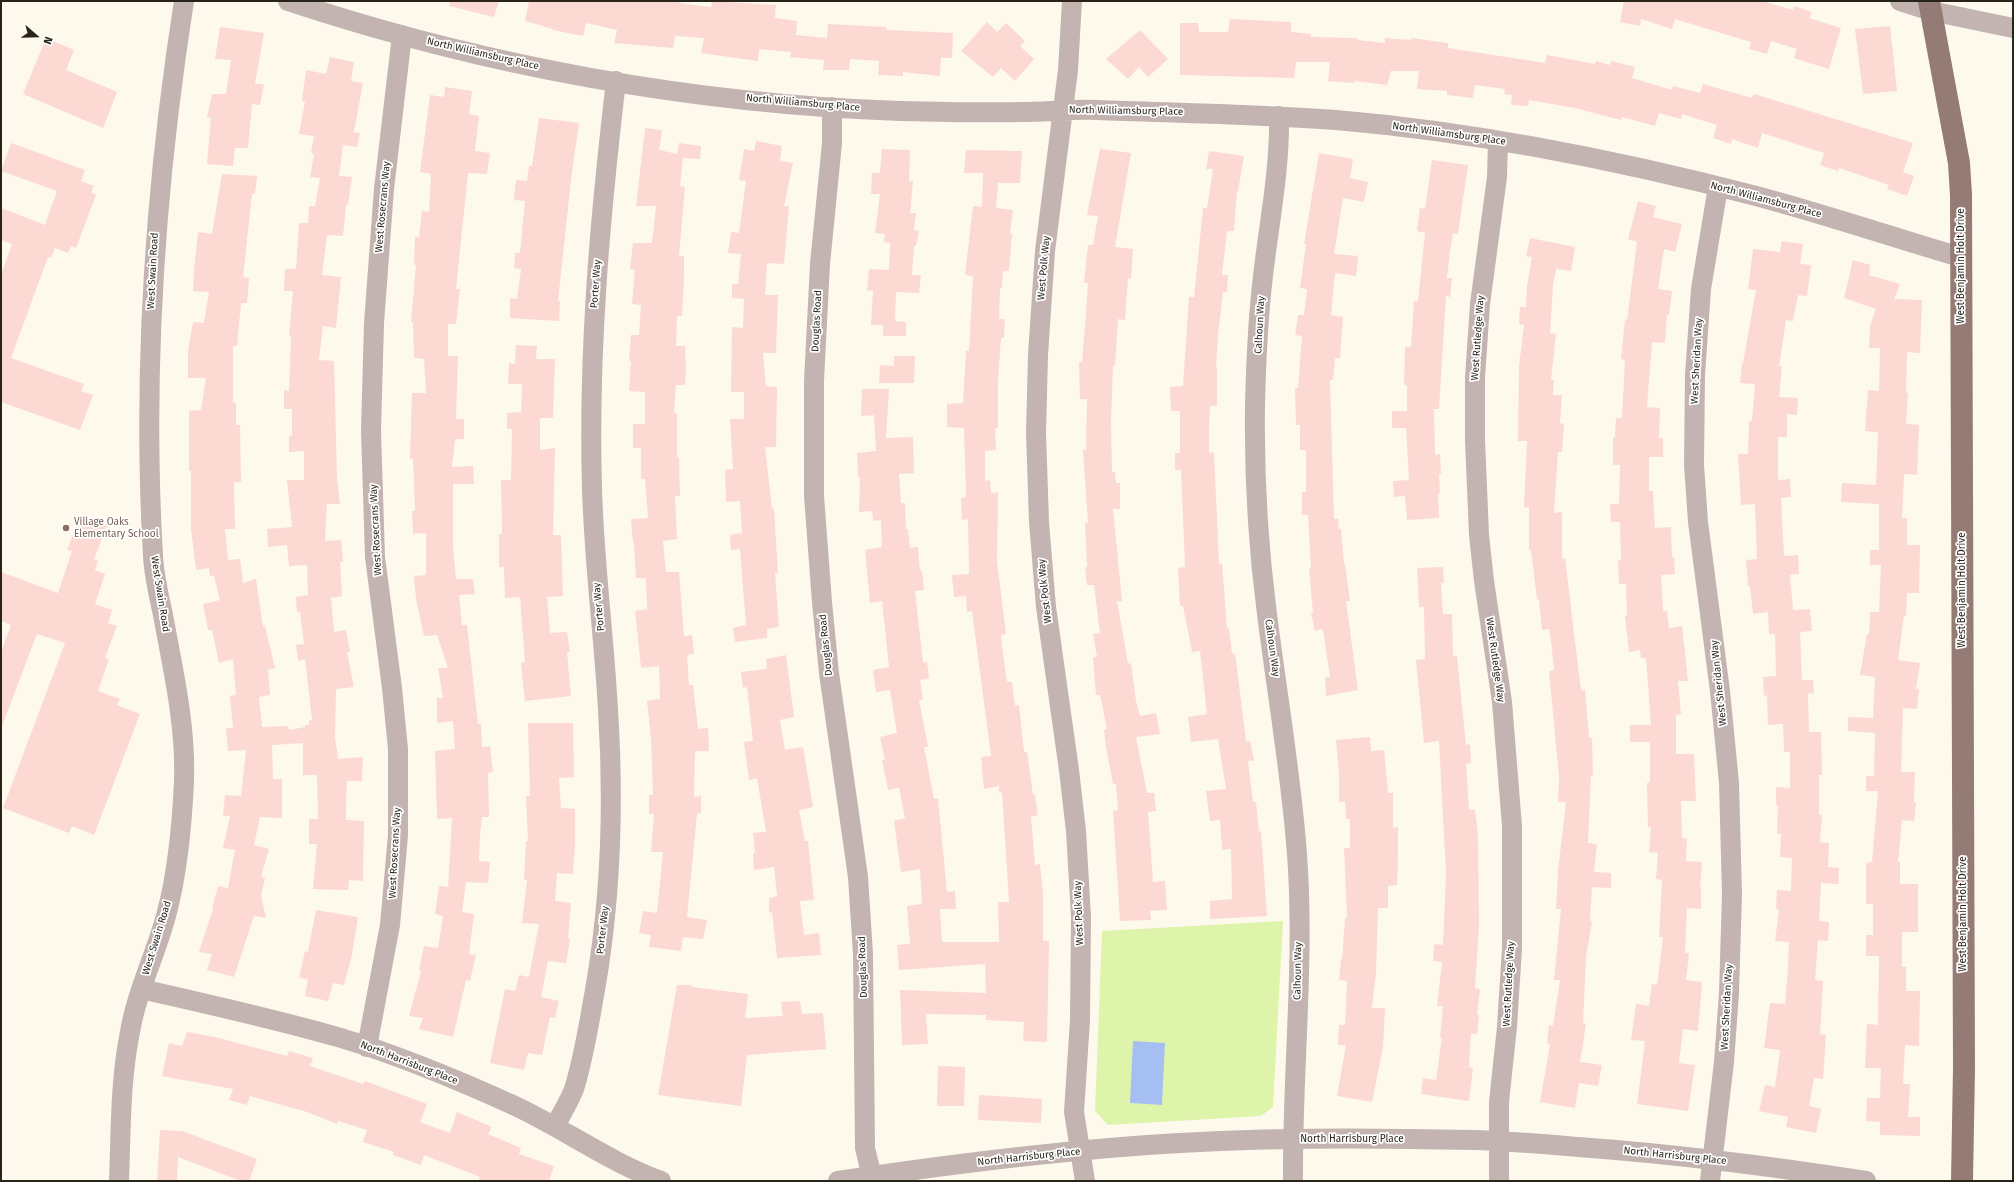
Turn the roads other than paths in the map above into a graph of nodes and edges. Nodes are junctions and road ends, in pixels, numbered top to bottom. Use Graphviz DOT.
graph roads {
  1 [pos="184,1"];
  2 [pos="288,1"];
  3 [pos="1072,1"];
  4 [pos="1900,1"];
  5 [pos="1930,6"];
  6 [pos="2013,28"];
  7 [pos="402,35"];
  8 [pos="616,81"];
  9 [pos="832,107"];
  10 [pos="1062,111"];
  11 [pos="1279,116"];
  12 [pos="1498,141"];
  13 [pos="1718,187"];
  14 [pos="1960,257"];
  15 [pos="141,989"];
  16 [pos="367,1047"];
  17 [pos="555,1127"];
  18 [pos="1292,1139"];
  19 [pos="1499,1141"];
  20 [pos="1080,1151"];
  21 [pos="1712,1159"];
  22 [pos="872,1178"];
  23 [pos="119,1181"];
  24 [pos="661,1181"];
  25 [pos="838,1181"];
  26 [pos="1085,1181"];
  27 [pos="1293,1181"];
  28 [pos="1499,1181"];
  29 [pos="1710,1181"];
  30 [pos="1866,1181"];
  31 [pos="1962,1181"];
  1 -- 15 [label="street, West Swain Road"];
  2 -- 7 [label="street, North Williamsburg Place"];
  3 -- 10 [label="street, West Polk Way"];
  4 -- 5 [label="street"];
  5 -- 6 [label="street"];
  5 -- 14 [label="main road, West Benjamin Holt Drive"];
  7 -- 8 [label="street, North Williamsburg Place"];
  7 -- 16 [label="street, West Rosecrans Way"];
  8 -- 9 [label="street, North Williamsburg Place"];
  8 -- 17 [label="street, Porter Way"];
  9 -- 10 [label="street, North Williamsburg Place"];
  9 -- 22 [label="street, Douglas Road"];
  10 -- 11 [label="street, North Williamsburg Place"];
  10 -- 20 [label="street, West Polk Way"];
  11 -- 12 [label="street, North Williamsburg Place"];
  11 -- 18 [label="street, Calhoun Way"];
  12 -- 13 [label="street, North Williamsburg Place"];
  12 -- 19 [label="street, West Rutledge Way"];
  13 -- 14 [label="street, North Williamsburg Place"];
  13 -- 21 [label="street, West Sheridan Way"];
  14 -- 31 [label="main road, West Benjamin Holt Drive"];
  15 -- 16 [label="street, North Harrisburg Place"];
  15 -- 23 [label="street, West Swain Road"];
  16 -- 17 [label="street, North Harrisburg Place"];
  17 -- 24 [label="street, North Harrisburg Place"];
  18 -- 19 [label="street, North Harrisburg Place"];
  18 -- 20 [label="street, North Harrisburg Place"];
  18 -- 27 [label="street, Calhoun Way"];
  19 -- 21 [label="street, North Harrisburg Place"];
  19 -- 28 [label="street, West Rutledge Way"];
  20 -- 22 [label="street, North Harrisburg Place"];
  20 -- 26 [label="street, West Polk Way"];
  21 -- 29 [label="street, West Sheridan Way"];
  21 -- 30 [label="street, North Harrisburg Place"];
  22 -- 25 [label="street, North Harrisburg Place"];
}
